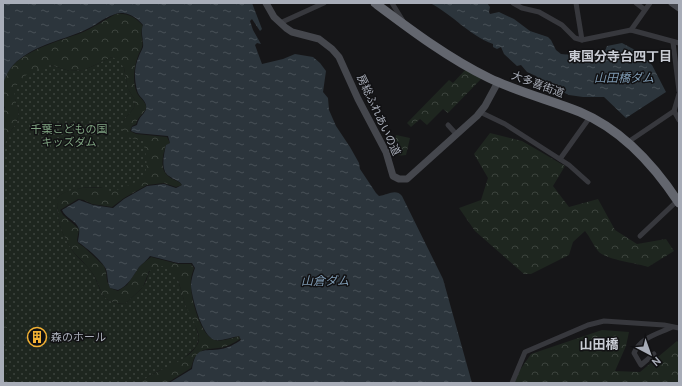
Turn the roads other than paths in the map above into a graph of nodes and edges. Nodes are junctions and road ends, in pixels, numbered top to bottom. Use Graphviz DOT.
graph roads {
  1 [pos="266,3"];
  2 [pos="324,3"];
  3 [pos="375,3"];
  4 [pos="392,3"];
  5 [pos="576,3"];
  6 [pos="636,3"];
  7 [pos="650,3"];
  8 [pos="672,3"];
  9 [pos="515,4"];
  10 [pos="679,8"];
  11 [pos="644,9"];
  12 [pos="280,23"];
  13 [pos="405,25"];
  14 [pos="631,30"];
  15 [pos="582,40"];
  16 [pos="673,42"];
  17 [pos="679,43"];
  18 [pos="498,82"];
  19 [pos="679,92"];
  20 [pos="674,111"];
  21 [pos="480,112"];
  22 [pos="590,117"];
  23 [pos="679,120"];
  24 [pos="448,125"];
  25 [pos="457,135"];
  26 [pos="628,142"];
  27 [pos="560,159"];
  28 [pos="588,182"];
  29 [pos="678,202"];
  30 [pos="640,236"];
  31 [pos="672,327"];
  32 [pos="679,328"];
  33 [pos="654,354"];
  34 [pos="512,383"];
  1 -- 12 [label="street, 房総ふれあいの道"];
  2 -- 12 [label="street"];
  3 -- 13 [label="highway, 大多喜街道"];
  4 -- 13 [label="street"];
  5 -- 15 [label="street"];
  6 -- 11 [label="street"];
  7 -- 11 [label="street"];
  8 -- 10 [label="street"];
  9 -- 15 [label="street"];
  11 -- 14 [label="street"];
  12 -- 25 [label="street, 房総ふれあいの道"];
  13 -- 18 [label="highway, 大多喜街道"];
  14 -- 15 [label="street"];
  14 -- 16 [label="street"];
  16 -- 17 [label="street"];
  16 -- 19 [label="street"];
  18 -- 21 [label="street, 房総ふれあいの道"];
  18 -- 22 [label="highway, 大多喜街道"];
  19 -- 20 [label="street"];
  20 -- 23 [label="street"];
  20 -- 26 [label="street"];
  21 -- 25 [label="street, 房総ふれあいの道"];
  21 -- 27 [label="street"];
  22 -- 26 [label="highway, 大多喜街道"];
  22 -- 27 [label="street"];
  24 -- 25 [label="street"];
  26 -- 29 [label="highway, 大多喜街道"];
  27 -- 28 [label="street"];
  29 -- 30 [label="street"];
  31 -- 32 [label="street"];
  31 -- 33 [label="street"];
  31 -- 34 [label="street"];
}
